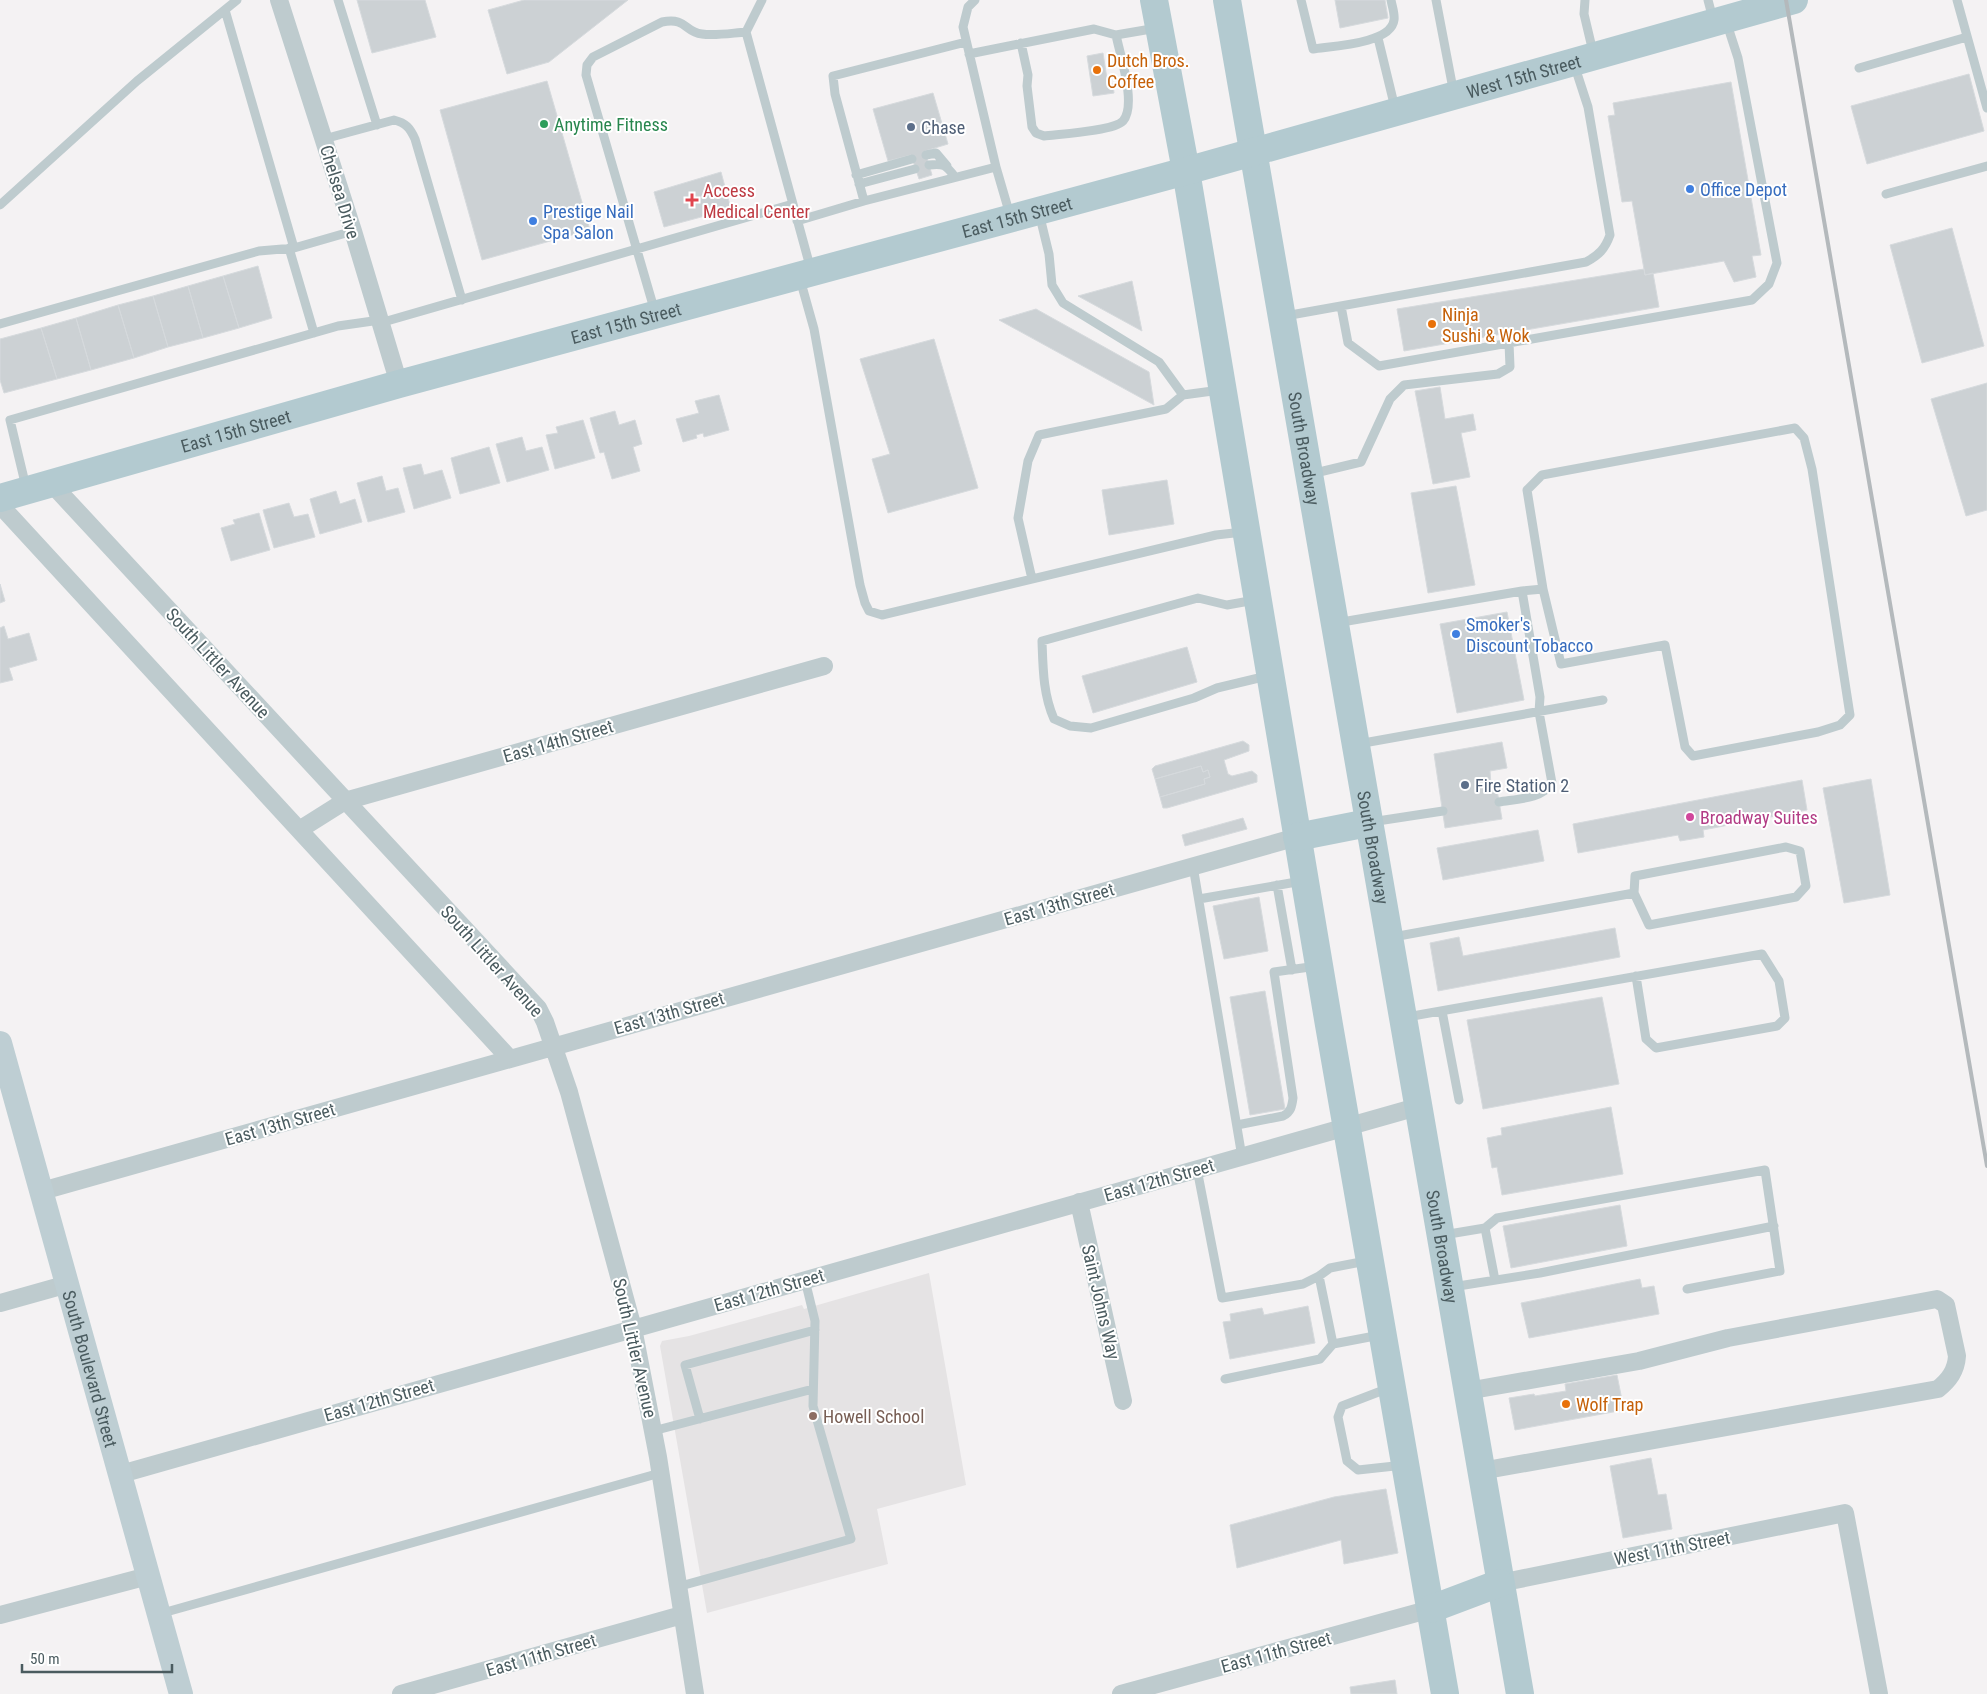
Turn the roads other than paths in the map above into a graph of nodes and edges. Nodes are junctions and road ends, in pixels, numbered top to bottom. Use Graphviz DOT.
graph roads {
  1 [pos="237,0"];
  2 [pos="279,0"];
  3 [pos="338,0"];
  4 [pos="762,0"];
  5 [pos="975,0"];
  6 [pos="1154,0"];
  7 [pos="1227,0"];
  8 [pos="1301,0"];
  9 [pos="1391,0"];
  10 [pos="1436,0"];
  11 [pos="1585,0"];
  12 [pos="1794,0"];
  13 [pos="1957,0"];
  14 [pos="225,10"];
  15 [pos="1715,13"];
  16 [pos="1159,28"];
  17 [pos="746,32"];
  18 [pos="1116,35"];
  19 [pos="1967,37"];
  20 [pos="1378,38"];
  21 [pos="966,42"];
  22 [pos="1021,43"];
  23 [pos="969,54"];
  24 [pos="1584,58"];
  25 [pos="1859,68"];
  26 [pos="1454,94"];
  27 [pos="1987,108"];
  28 [pos="1396,111"];
  29 [pos="378,125"];
  30 [pos="324,139"];
  31 [pos="1253,152"];
  32 [pos="912,159"];
  33 [pos="928,160"];
  34 [pos="1987,166"];
  35 [pos="996,167"];
  36 [pos="915,169"];
  37 [pos="1186,171"];
  38 [pos="955,177"];
  39 [pos="858,179"];
  40 [pos="1886,194"];
  41 [pos="864,201"];
  42 [pos="793,204"];
  43 [pos="0,205"];
  44 [pos="1038,211"];
  45 [pos="1011,218"];
  46 [pos="797,221"];
  47 [pos="353,231"];
  48 [pos="292,248"];
  49 [pos="637,249"];
  50 [pos="805,274"];
  51 [pos="462,300"];
  52 [pos="1340,306"];
  53 [pos="656,314"];
  54 [pos="1281,317"];
  55 [pos="380,322"];
  56 [pos="0,324"];
  57 [pos="314,333"];
  58 [pos="1509,343"];
  59 [pos="399,384"];
  60 [pos="1222,390"];
  61 [pos="1183,395"];
  62 [pos="1308,474"];
  63 [pos="39,486"];
  64 [pos="0,498"];
  65 [pos="0,505"];
  66 [pos="1246,532"];
  67 [pos="1032,579"];
  68 [pos="1543,589"];
  69 [pos="1522,591"];
  70 [pos="1257,599"];
  71 [pos="1334,624"];
  72 [pos="824,666"];
  73 [pos="1270,675"];
  74 [pos="1603,700"];
  75 [pos="1539,712"];
  76 [pos="1356,745"];
  77 [pos="345,801"];
  78 [pos="1499,802"];
  79 [pos="1443,812"];
  80 [pos="1368,822"];
  81 [pos="299,830"];
  82 [pos="1297,837"];
  83 [pos="1193,866"];
  84 [pos="1304,881"];
  85 [pos="1277,886"];
  86 [pos="1634,893"];
  87 [pos="1199,899"];
  88 [pos="1388,938"];
  89 [pos="1319,965"];
  90 [pos="1292,970"];
  91 [pos="1636,976"];
  92 [pos="1442,1011"];
  93 [pos="1402,1018"];
  94 [pos="0,1043"];
  95 [pos="553,1046"];
  96 [pos="510,1059"];
  97 [pos="1459,1100"];
  98 [pos="1417,1107"];
  99 [pos="1237,1125"];
  100 [pos="1346,1127"];
  101 [pos="1242,1157"];
  102 [pos="1197,1169"];
  103 [pos="42,1191"];
  104 [pos="1079,1202"];
  105 [pos="1774,1226"];
  106 [pos="1485,1228"];
  107 [pos="1440,1236"];
  108 [pos="1370,1260"];
  109 [pos="1319,1276"];
  110 [pos="805,1280"];
  111 [pos="1494,1280"];
  112 [pos="68,1284"];
  113 [pos="1449,1287"];
  114 [pos="1687,1289"];
  115 [pos="0,1303"];
  116 [pos="633,1328"];
  117 [pos="814,1330"];
  118 [pos="1383,1335"];
  119 [pos="1333,1344"];
  120 [pos="1224,1379"];
  121 [pos="1392,1387"];
  122 [pos="813,1389"];
  123 [pos="1468,1391"];
  124 [pos="1123,1401"];
  125 [pos="700,1419"];
  126 [pos="653,1431"];
  127 [pos="1405,1464"];
  128 [pos="1481,1471"];
  129 [pos="660,1473"];
  130 [pos="121,1474"];
  131 [pos="148,1576"];
  132 [pos="1500,1583"];
  133 [pos="678,1587"];
  134 [pos="1430,1610"];
  135 [pos="159,1614"];
  136 [pos="0,1615"];
  137 [pos="682,1615"];
  138 [pos="181,1694"];
  139 [pos="401,1694"];
  140 [pos="695,1694"];
  141 [pos="1121,1694"];
  142 [pos="1445,1694"];
  143 [pos="1520,1694"];
  144 [pos="1879,1694"];
  1 -- 14 [label="lane"];
  2 -- 30 [label="street, Chelsea Drive"];
  3 -- 29 [label="lane"];
  4 -- 17 [label="lane"];
  5 -- 21 [label="lane"];
  6 -- 16 [label="main road"];
  7 -- 31 [label="main road, South Broadway"];
  8 -- 20 [label="lane"];
  9 -- 20 [label="lane"];
  10 -- 26 [label="lane"];
  11 -- 24 [label="lane"];
  12 -- 15 [label="main road, West 15th Street"];
  13 -- 19 [label="lane"];
  14 -- 43 [label="lane"];
  14 -- 48 [label="lane"];
  15 -- 24 [label="main road, West 15th Street"];
  15 -- 58 [label="lane"];
  16 -- 18 [label="lane"];
  16 -- 37 [label="main road"];
  17 -- 42 [label="lane"];
  17 -- 49 [label="lane"];
  18 -- 22 [label="lane"];
  18 -- 22 [label="lane"];
  19 -- 25 [label="lane"];
  19 -- 27 [label="lane"];
  20 -- 28 [label="lane"];
  21 -- 23 [label="lane"];
  21 -- 39 [label="lane"];
  22 -- 23 [label="lane"];
  23 -- 35 [label="lane"];
  24 -- 26 [label="main road, West 15th Street"];
  24 -- 52 [label="lane"];
  26 -- 28 [label="main road, West 15th Street"];
  28 -- 31 [label="main road, West 15th Street"];
  29 -- 30 [label="lane"];
  29 -- 51 [label="lane"];
  30 -- 47 [label="street, Chelsea Drive"];
  31 -- 37 [label="main road, East 15th Street"];
  31 -- 54 [label="main road, South Broadway"];
  32 -- 39 [label="lane"];
  33 -- 38 [label="lane"];
  34 -- 40 [label="lane"];
  35 -- 38 [label="lane"];
  35 -- 45 [label="lane"];
  36 -- 39 [label="lane"];
  37 -- 44 [label="main road, East 15th Street"];
  37 -- 60 [label="main road"];
  38 -- 41 [label="lane"];
  39 -- 41 [label="lane"];
  41 -- 46 [label="lane"];
  42 -- 46 [label="lane"];
  42 -- 49 [label="lane"];
  44 -- 45 [label="main road, East 15th Street"];
  44 -- 61 [label="lane"];
  45 -- 50 [label="main road, East 15th Street"];
  46 -- 50 [label="lane"];
  47 -- 48 [label="lane"];
  47 -- 55 [label="street, Chelsea Drive"];
  48 -- 56 [label="lane"];
  48 -- 57 [label="lane"];
  49 -- 51 [label="lane"];
  49 -- 53 [label="lane"];
  50 -- 53 [label="main road, East 15th Street"];
  50 -- 67 [label="lane"];
  51 -- 55 [label="lane"];
  52 -- 54 [label="lane"];
  52 -- 58 [label="lane"];
  53 -- 59 [label="main road, East 15th Street"];
  54 -- 62 [label="main road, South Broadway"];
  55 -- 57 [label="lane"];
  55 -- 59 [label="street, Chelsea Drive"];
  57 -- 63 [label="lane"];
  58 -- 62 [label="lane"];
  59 -- 63 [label="main road, East 15th Street"];
  60 -- 61 [label="lane"];
  60 -- 66 [label="main road"];
  61 -- 67 [label="lane"];
  62 -- 71 [label="main road, South Broadway"];
  63 -- 64 [label="main road, East 15th Street"];
  63 -- 77 [label="street, South Littler Avenue"];
  65 -- 81 [label="street"];
  66 -- 67 [label="lane"];
  66 -- 70 [label="main road"];
  68 -- 68 [label="lane"];
  68 -- 69 [label="lane"];
  69 -- 71 [label="lane"];
  69 -- 75 [label="lane"];
  70 -- 73 [label="main road"];
  70 -- 73 [label="lane"];
  71 -- 76 [label="main road, South Broadway"];
  72 -- 77 [label="street, East 14th Street"];
  73 -- 82 [label="main road"];
  74 -- 75 [label="lane"];
  75 -- 76 [label="lane"];
  75 -- 78 [label="lane"];
  76 -- 80 [label="main road, South Broadway"];
  77 -- 81 [label="street, East 14th Street"];
  77 -- 95 [label="street, South Littler Avenue"];
  79 -- 80 [label="lane"];
  80 -- 82 [label="main road"];
  80 -- 88 [label="main road, South Broadway"];
  81 -- 96 [label="street"];
  82 -- 83 [label="street, East 13th Street"];
  82 -- 84 [label="main road"];
  83 -- 87 [label="lane"];
  83 -- 95 [label="street, East 13th Street"];
  84 -- 85 [label="lane"];
  84 -- 89 [label="main road"];
  85 -- 87 [label="lane"];
  85 -- 90 [label="lane"];
  86 -- 86 [label="lane"];
  86 -- 88 [label="lane"];
  87 -- 99 [label="lane"];
  88 -- 93 [label="main road, South Broadway"];
  89 -- 90 [label="lane"];
  89 -- 100 [label="main road"];
  90 -- 99 [label="lane"];
  91 -- 91 [label="lane"];
  91 -- 92 [label="lane"];
  92 -- 93 [label="lane"];
  92 -- 97 [label="lane"];
  93 -- 98 [label="main road, South Broadway"];
  94 -- 103 [label="main road, South Boulevard Street"];
  95 -- 96 [label="street, East 13th Street"];
  95 -- 116 [label="street, South Littler Avenue"];
  96 -- 103 [label="street, East 13th Street"];
  98 -- 100 [label="street, East 12th Street"];
  98 -- 107 [label="main road, South Broadway"];
  99 -- 101 [label="lane"];
  100 -- 101 [label="street, East 12th Street"];
  100 -- 108 [label="main road"];
  101 -- 102 [label="street, East 12th Street"];
  102 -- 104 [label="street, East 12th Street"];
  102 -- 109 [label="lane"];
  103 -- 112 [label="main road, South Boulevard Street"];
  104 -- 110 [label="street, East 12th Street"];
  104 -- 124 [label="street, Saint Johns Way"];
  105 -- 106 [label="lane"];
  105 -- 111 [label="lane"];
  105 -- 114 [label="lane"];
  106 -- 107 [label="lane"];
  106 -- 111 [label="lane"];
  107 -- 113 [label="main road, South Broadway"];
  108 -- 109 [label="lane"];
  108 -- 118 [label="main road"];
  109 -- 119 [label="lane"];
  110 -- 116 [label="street, East 12th Street"];
  110 -- 117 [label="lane"];
  111 -- 113 [label="lane"];
  112 -- 115 [label="street"];
  112 -- 130 [label="main road, South Boulevard Street"];
  113 -- 123 [label="main road, South Broadway"];
  116 -- 126 [label="street, South Littler Avenue"];
  116 -- 130 [label="street, East 12th Street"];
  117 -- 122 [label="lane"];
  117 -- 125 [label="lane"];
  118 -- 119 [label="lane"];
  118 -- 121 [label="main road"];
  119 -- 120 [label="lane"];
  121 -- 127 [label="main road"];
  121 -- 127 [label="lane"];
  122 -- 125 [label="lane"];
  122 -- 133 [label="lane"];
  123 -- 128 [label="main road, South Broadway"];
  123 -- 128 [label="street"];
  125 -- 126 [label="lane"];
  126 -- 129 [label="street, South Littler Avenue"];
  127 -- 134 [label="main road"];
  128 -- 132 [label="main road, South Broadway"];
  129 -- 133 [label="street, South Littler Avenue"];
  129 -- 135 [label="lane"];
  130 -- 131 [label="main road, South Boulevard Street"];
  131 -- 135 [label="main road, South Boulevard Street"];
  131 -- 136 [label="street"];
  132 -- 134 [label="main road"];
  132 -- 143 [label="main road, South Broadway"];
  132 -- 144 [label="street, West 11th Street"];
  133 -- 137 [label="street, South Littler Avenue"];
  134 -- 141 [label="street, East 11th Street"];
  134 -- 142 [label="main road"];
  135 -- 138 [label="main road, South Boulevard Street"];
  137 -- 139 [label="street, East 11th Street"];
  137 -- 140 [label="street, South Littler Avenue"];
}
